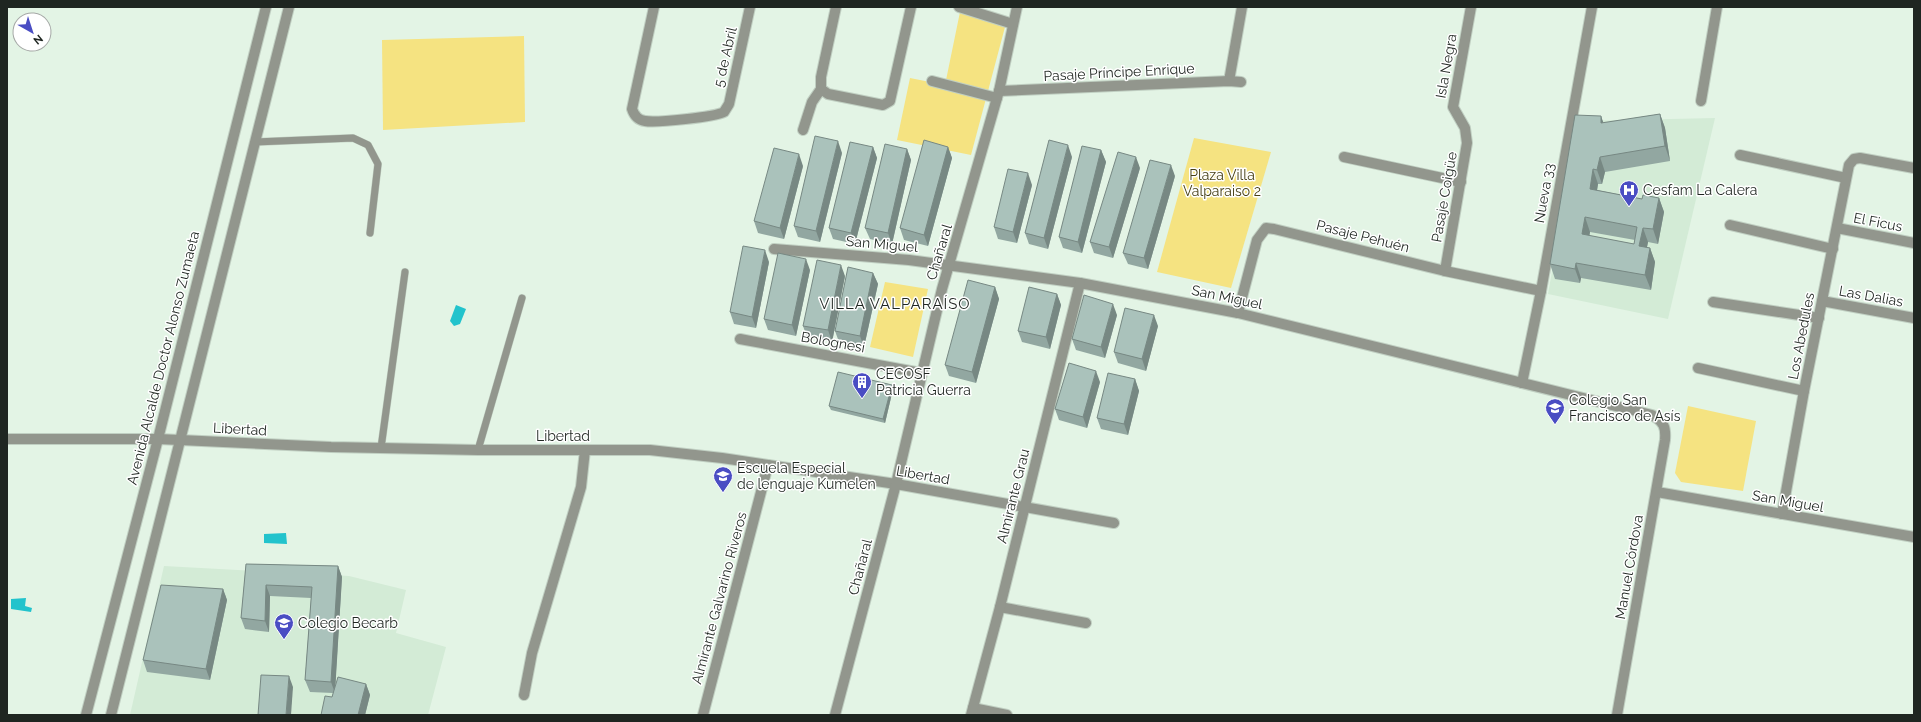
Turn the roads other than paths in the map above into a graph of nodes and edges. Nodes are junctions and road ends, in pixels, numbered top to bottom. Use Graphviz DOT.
graph roads {
  1 [pos="266,7"];
  2 [pos="289,7"];
  3 [pos="654,7"];
  4 [pos="750,7"];
  5 [pos="836,7"];
  6 [pos="911,7"];
  7 [pos="959,7"];
  8 [pos="1017,7"];
  9 [pos="1242,7"];
  10 [pos="1471,7"];
  11 [pos="1592,7"];
  12 [pos="1717,7"];
  13 [pos="1013,24"];
  14 [pos="932,81"];
  15 [pos="1229,81"];
  16 [pos="1241,82"];
  17 [pos="821,89"];
  18 [pos="998,95"];
  19 [pos="1701,101"];
  20 [pos="1465,128"];
  21 [pos="803,130"];
  22 [pos="255,142"];
  23 [pos="1740,155"];
  24 [pos="1344,157"];
  25 [pos="1914,168"];
  26 [pos="1846,178"];
  27 [pos="1461,182"];
  28 [pos="1730,225"];
  29 [pos="1837,228"];
  30 [pos="370,233"];
  31 [pos="1914,243"];
  32 [pos="774,248"];
  33 [pos="1832,249"];
  34 [pos="950,266"];
  35 [pos="1445,271"];
  36 [pos="405,272"];
  37 [pos="1080,284"];
  38 [pos="1541,291"];
  39 [pos="522,298"];
  40 [pos="1822,301"];
  41 [pos="1713,302"];
  42 [pos="1238,312"];
  43 [pos="1819,318"];
  44 [pos="1914,318"];
  45 [pos="740,339"];
  46 [pos="1698,368"];
  47 [pos="921,373"];
  48 [pos="1522,384"];
  49 [pos="1804,391"];
  50 [pos="1664,423"];
  51 [pos="7,439"];
  52 [pos="158,439"];
  53 [pos="179,440"];
  54 [pos="381,448"];
  55 [pos="478,450"];
  56 [pos="585,450"];
  57 [pos="768,465"];
  58 [pos="896,484"];
  59 [pos="1657,492"];
  60 [pos="1025,507"];
  61 [pos="1782,514"];
  62 [pos="1114,523"];
  63 [pos="1914,537"];
  64 [pos="1000,607"];
  65 [pos="1086,623"];
  66 [pos="524,695"];
  67 [pos="972,711"];
  68 [pos="86,715"];
  69 [pos="111,715"];
  70 [pos="703,715"];
  71 [pos="835,715"];
  72 [pos="1007,715"];
  73 [pos="1617,715"];
  1 -- 52 [label="street, Avenida Alcalde Doctor Alonso Zumaeta"];
  2 -- 22 [label="street"];
  3 -- 4 [label="street, 5 de Abril"];
  5 -- 17 [label="street"];
  6 -- 17 [label="street"];
  7 -- 13 [label="street"];
  8 -- 13 [label="street, Chañaral"];
  9 -- 15 [label="street"];
  10 -- 20 [label="street, Isla Negra"];
  11 -- 38 [label="street, Nueva 33"];
  12 -- 19 [label="street"];
  13 -- 18 [label="street, Chañaral"];
  14 -- 18 [label="street, Pasaje Príncipe Enrique"];
  15 -- 16 [label="street, Pasaje Príncipe Enrique"];
  15 -- 18 [label="street, Pasaje Príncipe Enrique"];
  17 -- 21 [label="street"];
  18 -- 34 [label="street, Chañaral"];
  20 -- 27 [label="street, Pasaje Coigüe"];
  22 -- 30 [label="lane"];
  22 -- 53 [label="street"];
  23 -- 26 [label="street"];
  24 -- 27 [label="street"];
  25 -- 26 [label="street, Los Abedules"];
  26 -- 29 [label="street, Los Abedules"];
  27 -- 35 [label="street, Pasaje Coigüe"];
  28 -- 33 [label="street"];
  29 -- 31 [label="street, El Ficus"];
  29 -- 33 [label="street, Los Abedules"];
  32 -- 34 [label="street, San Miguel"];
  33 -- 40 [label="street, Los Abedules"];
  34 -- 37 [label="street, San Miguel"];
  34 -- 47 [label="street, Chañaral"];
  35 -- 38 [label="street, Pasaje Pehuén"];
  35 -- 42 [label="street, Pasaje Pehuén"];
  36 -- 54 [label="lane"];
  37 -- 42 [label="street, San Miguel"];
  37 -- 60 [label="street, Almirante Grau"];
  38 -- 48 [label="street, Nueva 33"];
  39 -- 55 [label="lane"];
  40 -- 43 [label="street, Los Abedules"];
  40 -- 44 [label="street, Las Dalias"];
  41 -- 43 [label="street"];
  42 -- 48 [label="street, San Miguel"];
  43 -- 49 [label="street, Los Abedules"];
  45 -- 47 [label="street, Bolognesi"];
  46 -- 49 [label="street"];
  47 -- 58 [label="street, Chañaral"];
  48 -- 50 [label="street, San Miguel"];
  49 -- 61 [label="street, Los Abedules"];
  50 -- 59 [label="street, Manuel Córdova"];
  51 -- 52 [label="street, Libertad"];
  52 -- 53 [label="street, Libertad"];
  52 -- 68 [label="street, Avenida Alcalde Doctor Alonso Zumaeta"];
  53 -- 54 [label="street, Libertad"];
  53 -- 69 [label="street"];
  54 -- 55 [label="street, Libertad"];
  55 -- 56 [label="street, Libertad"];
  56 -- 57 [label="street, Libertad"];
  56 -- 66 [label="street"];
  57 -- 58 [label="street, Libertad"];
  57 -- 70 [label="street, Almirante Galvarino Riveros"];
  58 -- 60 [label="street, Libertad"];
  58 -- 71 [label="street, Chañaral"];
  59 -- 61 [label="street, San Miguel"];
  59 -- 73 [label="street, Manuel Córdova"];
  60 -- 62 [label="street, Libertad"];
  60 -- 64 [label="street, Almirante Grau"];
  61 -- 63 [label="street, San Miguel"];
  64 -- 65 [label="street"];
  64 -- 67 [label="street, Almirante Grau"];
  67 -- 72 [label="street"];
}
